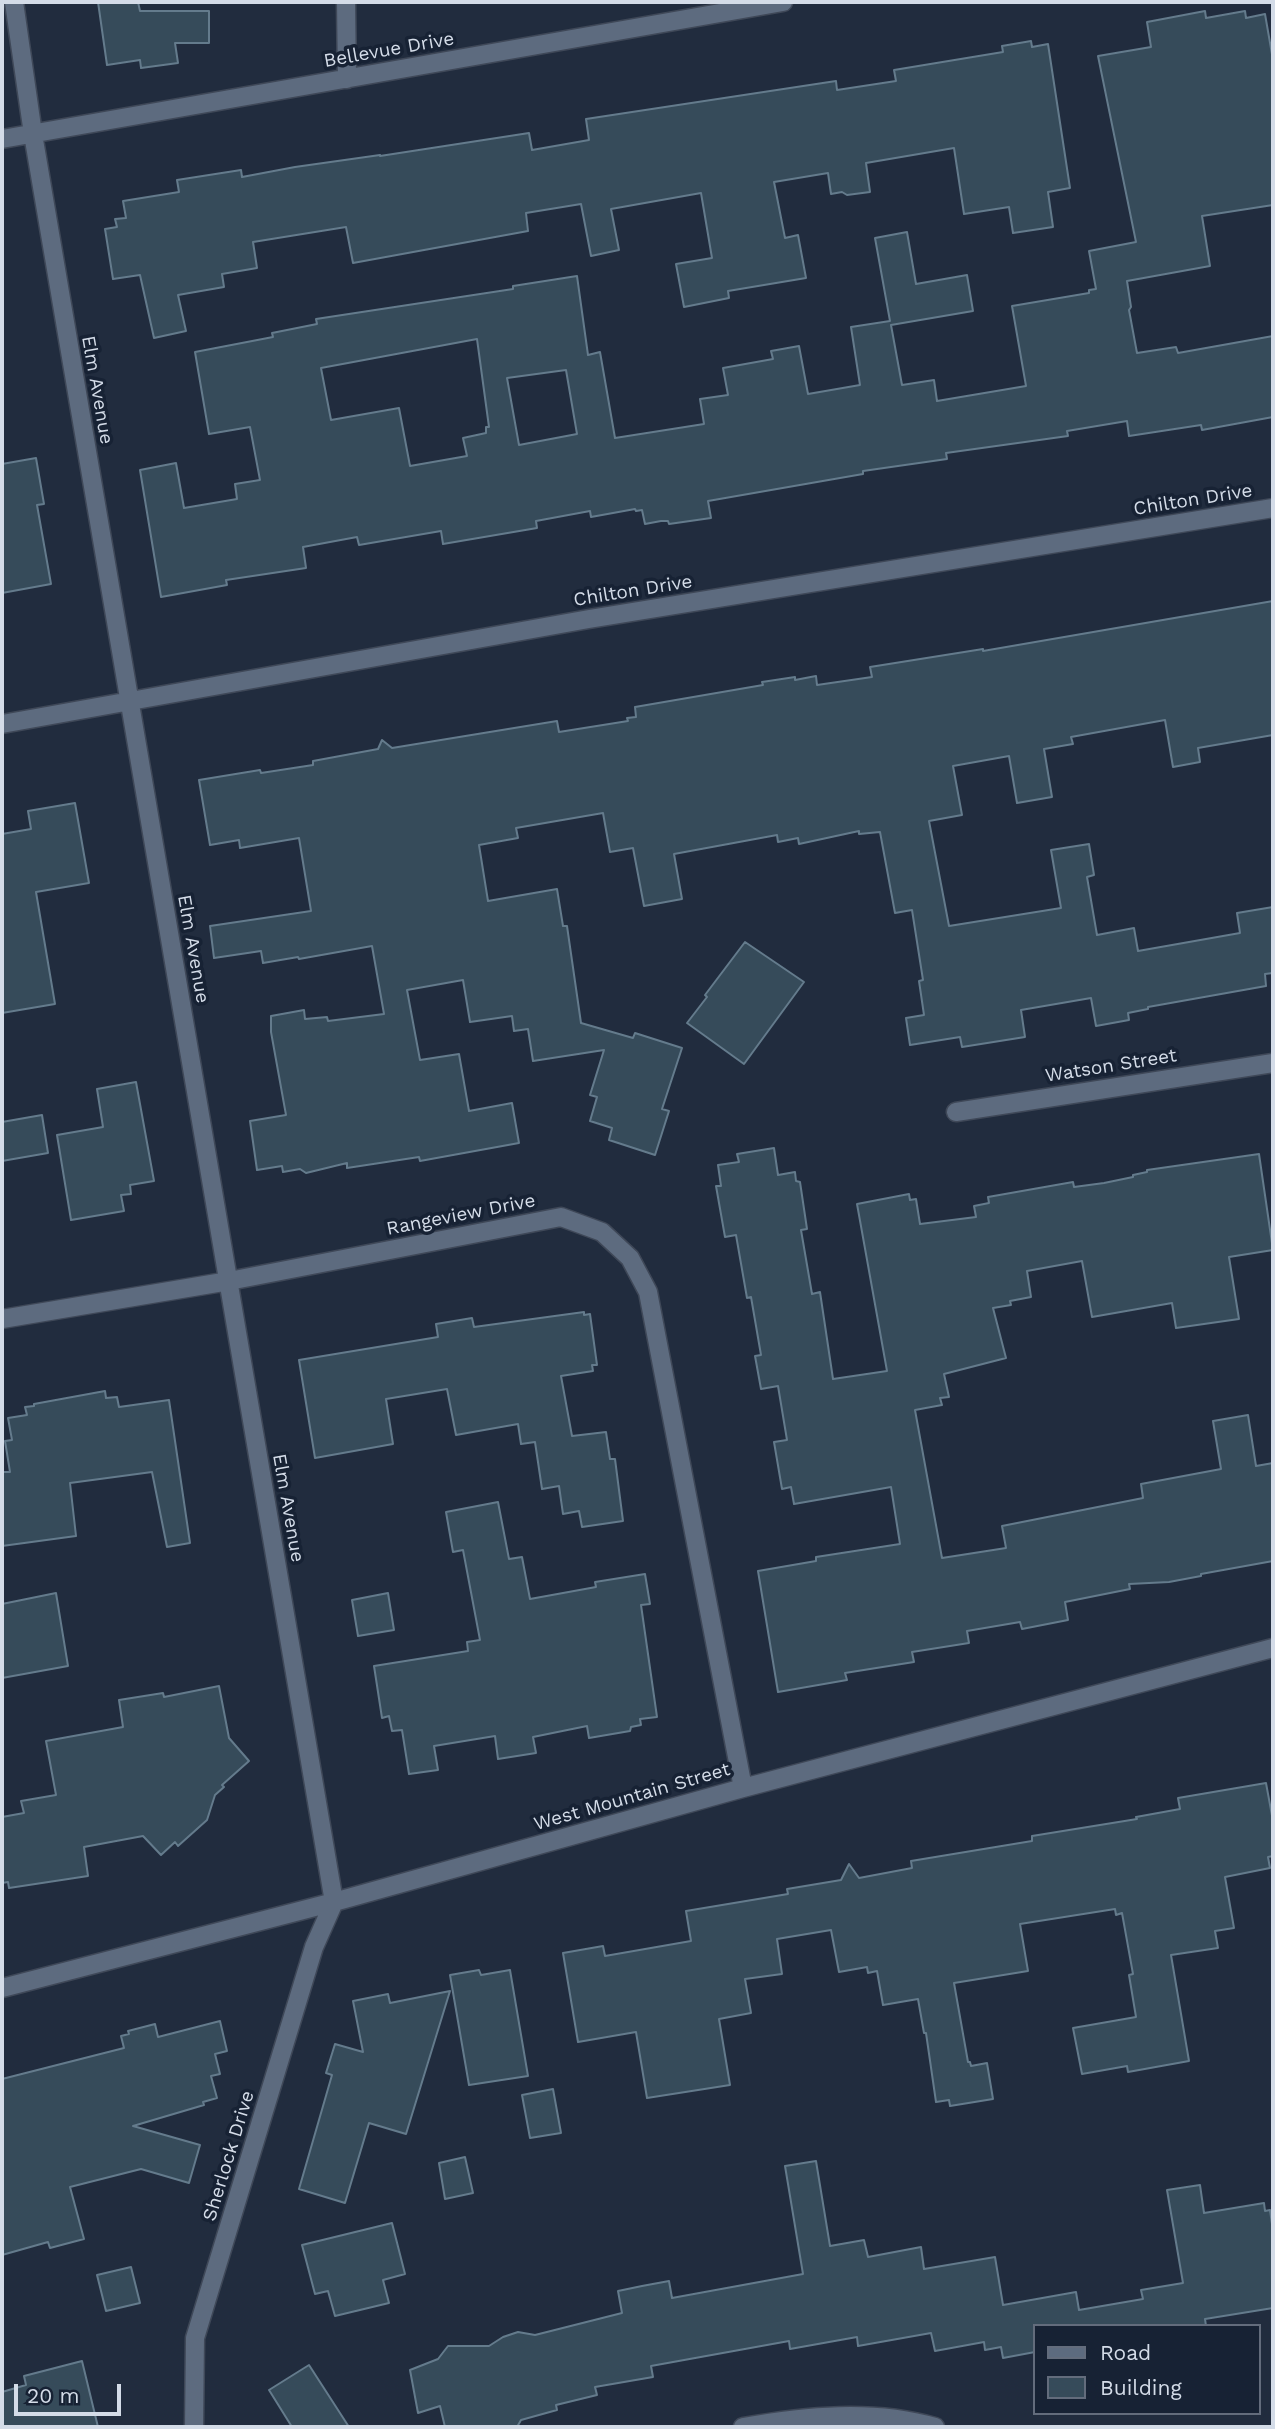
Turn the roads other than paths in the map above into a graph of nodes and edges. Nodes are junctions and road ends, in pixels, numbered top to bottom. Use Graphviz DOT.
graph roads {
  1 [pos="14,2"];
  2 [pos="346,2"];
  3 [pos="783,2"];
  4 [pos="747,5"];
  5 [pos="347,79"];
  6 [pos="33,134"];
  7 [pos="2,139"];
  8 [pos="1273,508"];
  9 [pos="128,702"];
  10 [pos="2,724"];
  11 [pos="1273,1063"];
  12 [pos="956,1112"];
  13 [pos="229,1281"];
  14 [pos="2,1319"];
  15 [pos="1273,1648"];
  16 [pos="743,1788"];
  17 [pos="334,1902"];
  18 [pos="2,1988"];
  19 [pos="194,2427"];
  20 [pos="745,2427"];
  21 [pos="934,2427"];
  1 -- 6 [label="street, Elm Avenue"];
  2 -- 5 [label="street"];
  3 -- 4 [label="street, Bellevue Drive"];
  4 -- 5 [label="street, Bellevue Drive"];
  5 -- 6 [label="street, Bellevue Drive"];
  6 -- 7 [label="street, Bellevue Drive"];
  6 -- 9 [label="street, Elm Avenue"];
  8 -- 9 [label="street, Chilton Drive"];
  9 -- 10 [label="street, Chilton Drive"];
  9 -- 13 [label="street, Elm Avenue"];
  11 -- 12 [label="street, Watson Street"];
  13 -- 14 [label="street, Rangeview Drive"];
  13 -- 16 [label="street, Rangeview Drive"];
  13 -- 17 [label="street, Elm Avenue"];
  15 -- 16 [label="street, West Mountain Street"];
  16 -- 17 [label="street, West Mountain Street"];
  17 -- 18 [label="street, West Mountain Street"];
  17 -- 19 [label="street, Sherlock Drive"];
  20 -- 21 [label="street"];
}
